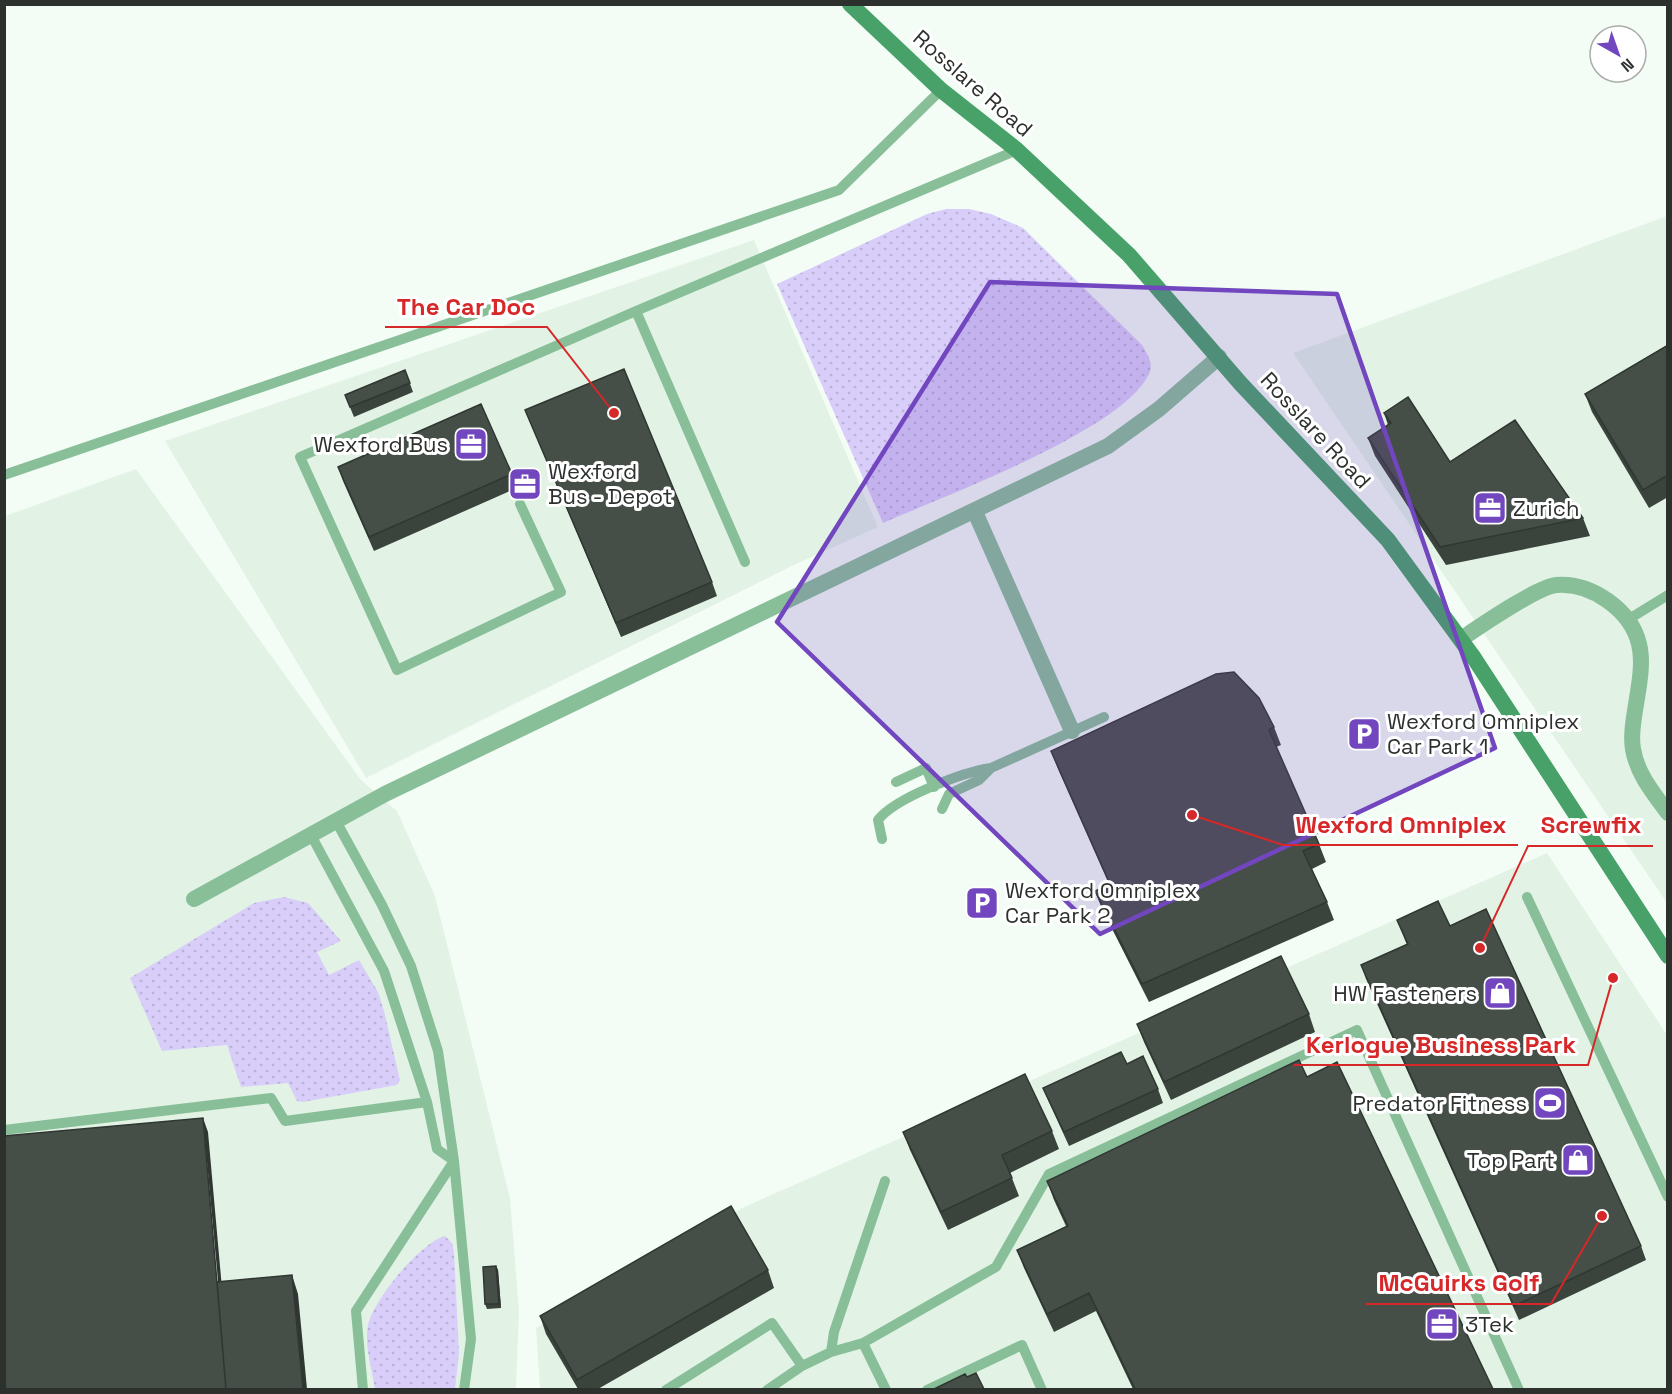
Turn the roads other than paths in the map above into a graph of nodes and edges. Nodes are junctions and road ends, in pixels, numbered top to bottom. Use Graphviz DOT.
graph roads {
  1 [pos="850,4"];
  2 [pos="941,90"];
  3 [pos="1017,150"];
  4 [pos="636,311"];
  5 [pos="1219,357"];
  6 [pos="4,475"];
  7 [pos="520,504"];
  8 [pos="975,512"];
  9 [pos="745,562"];
  10 [pos="1668,595"];
  11 [pos="1629,619"];
  12 [pos="1461,639"];
  13 [pos="1104,717"];
  14 [pos="1072,731"];
  15 [pos="991,768"];
  16 [pos="896,782"];
  17 [pos="934,787"];
  18 [pos="942,809"];
  19 [pos="1668,813"];
  20 [pos="336,821"];
  21 [pos="311,835"];
  22 [pos="882,839"];
  23 [pos="1527,897"];
  24 [pos="194,899"];
  25 [pos="1668,956"];
  26 [pos="427,1102"];
  27 [pos="4,1130"];
  28 [pos="454,1161"];
  29 [pos="885,1181"];
  30 [pos="1668,1197"];
  31 [pos="863,1343"];
  32 [pos="831,1352"];
  33 [pos="802,1366"];
  34 [pos="363,1389"];
  35 [pos="464,1389"];
  36 [pos="666,1389"];
  37 [pos="767,1389"];
  38 [pos="886,1389"];
  39 [pos="927,1389"];
  40 [pos="1042,1389"];
  41 [pos="1519,1389"];
  1 -- 2 [label="main road, Rosslare Road"];
  2 -- 3 [label="main road, Rosslare Road"];
  2 -- 6 [label="lane"];
  3 -- 4 [label="lane"];
  3 -- 5 [label="main road, Rosslare Road"];
  4 -- 7 [label="lane"];
  4 -- 9 [label="lane"];
  5 -- 8 [label="street"];
  5 -- 12 [label="main road, Rosslare Road"];
  8 -- 14 [label="street"];
  8 -- 20 [label="street"];
  10 -- 11 [label="lane"];
  11 -- 12 [label="street"];
  11 -- 19 [label="street"];
  12 -- 25 [label="main road, Rosslare Road"];
  13 -- 14 [label="lane"];
  14 -- 15 [label="lane"];
  15 -- 17 [label="lane"];
  15 -- 18 [label="lane"];
  16 -- 17 [label="lane"];
  17 -- 22 [label="lane"];
  20 -- 21 [label="street"];
  20 -- 28 [label="lane"];
  21 -- 24 [label="street"];
  21 -- 26 [label="lane"];
  23 -- 30 [label="lane"];
  26 -- 27 [label="lane"];
  26 -- 28 [label="lane"];
  28 -- 34 [label="lane"];
  28 -- 35 [label="lane"];
  29 -- 32 [label="lane"];
  31 -- 32 [label="lane"];
  31 -- 38 [label="lane"];
  31 -- 41 [label="lane"];
  32 -- 33 [label="lane"];
  33 -- 36 [label="lane"];
  33 -- 37 [label="lane"];
  39 -- 40 [label="lane"];
}
